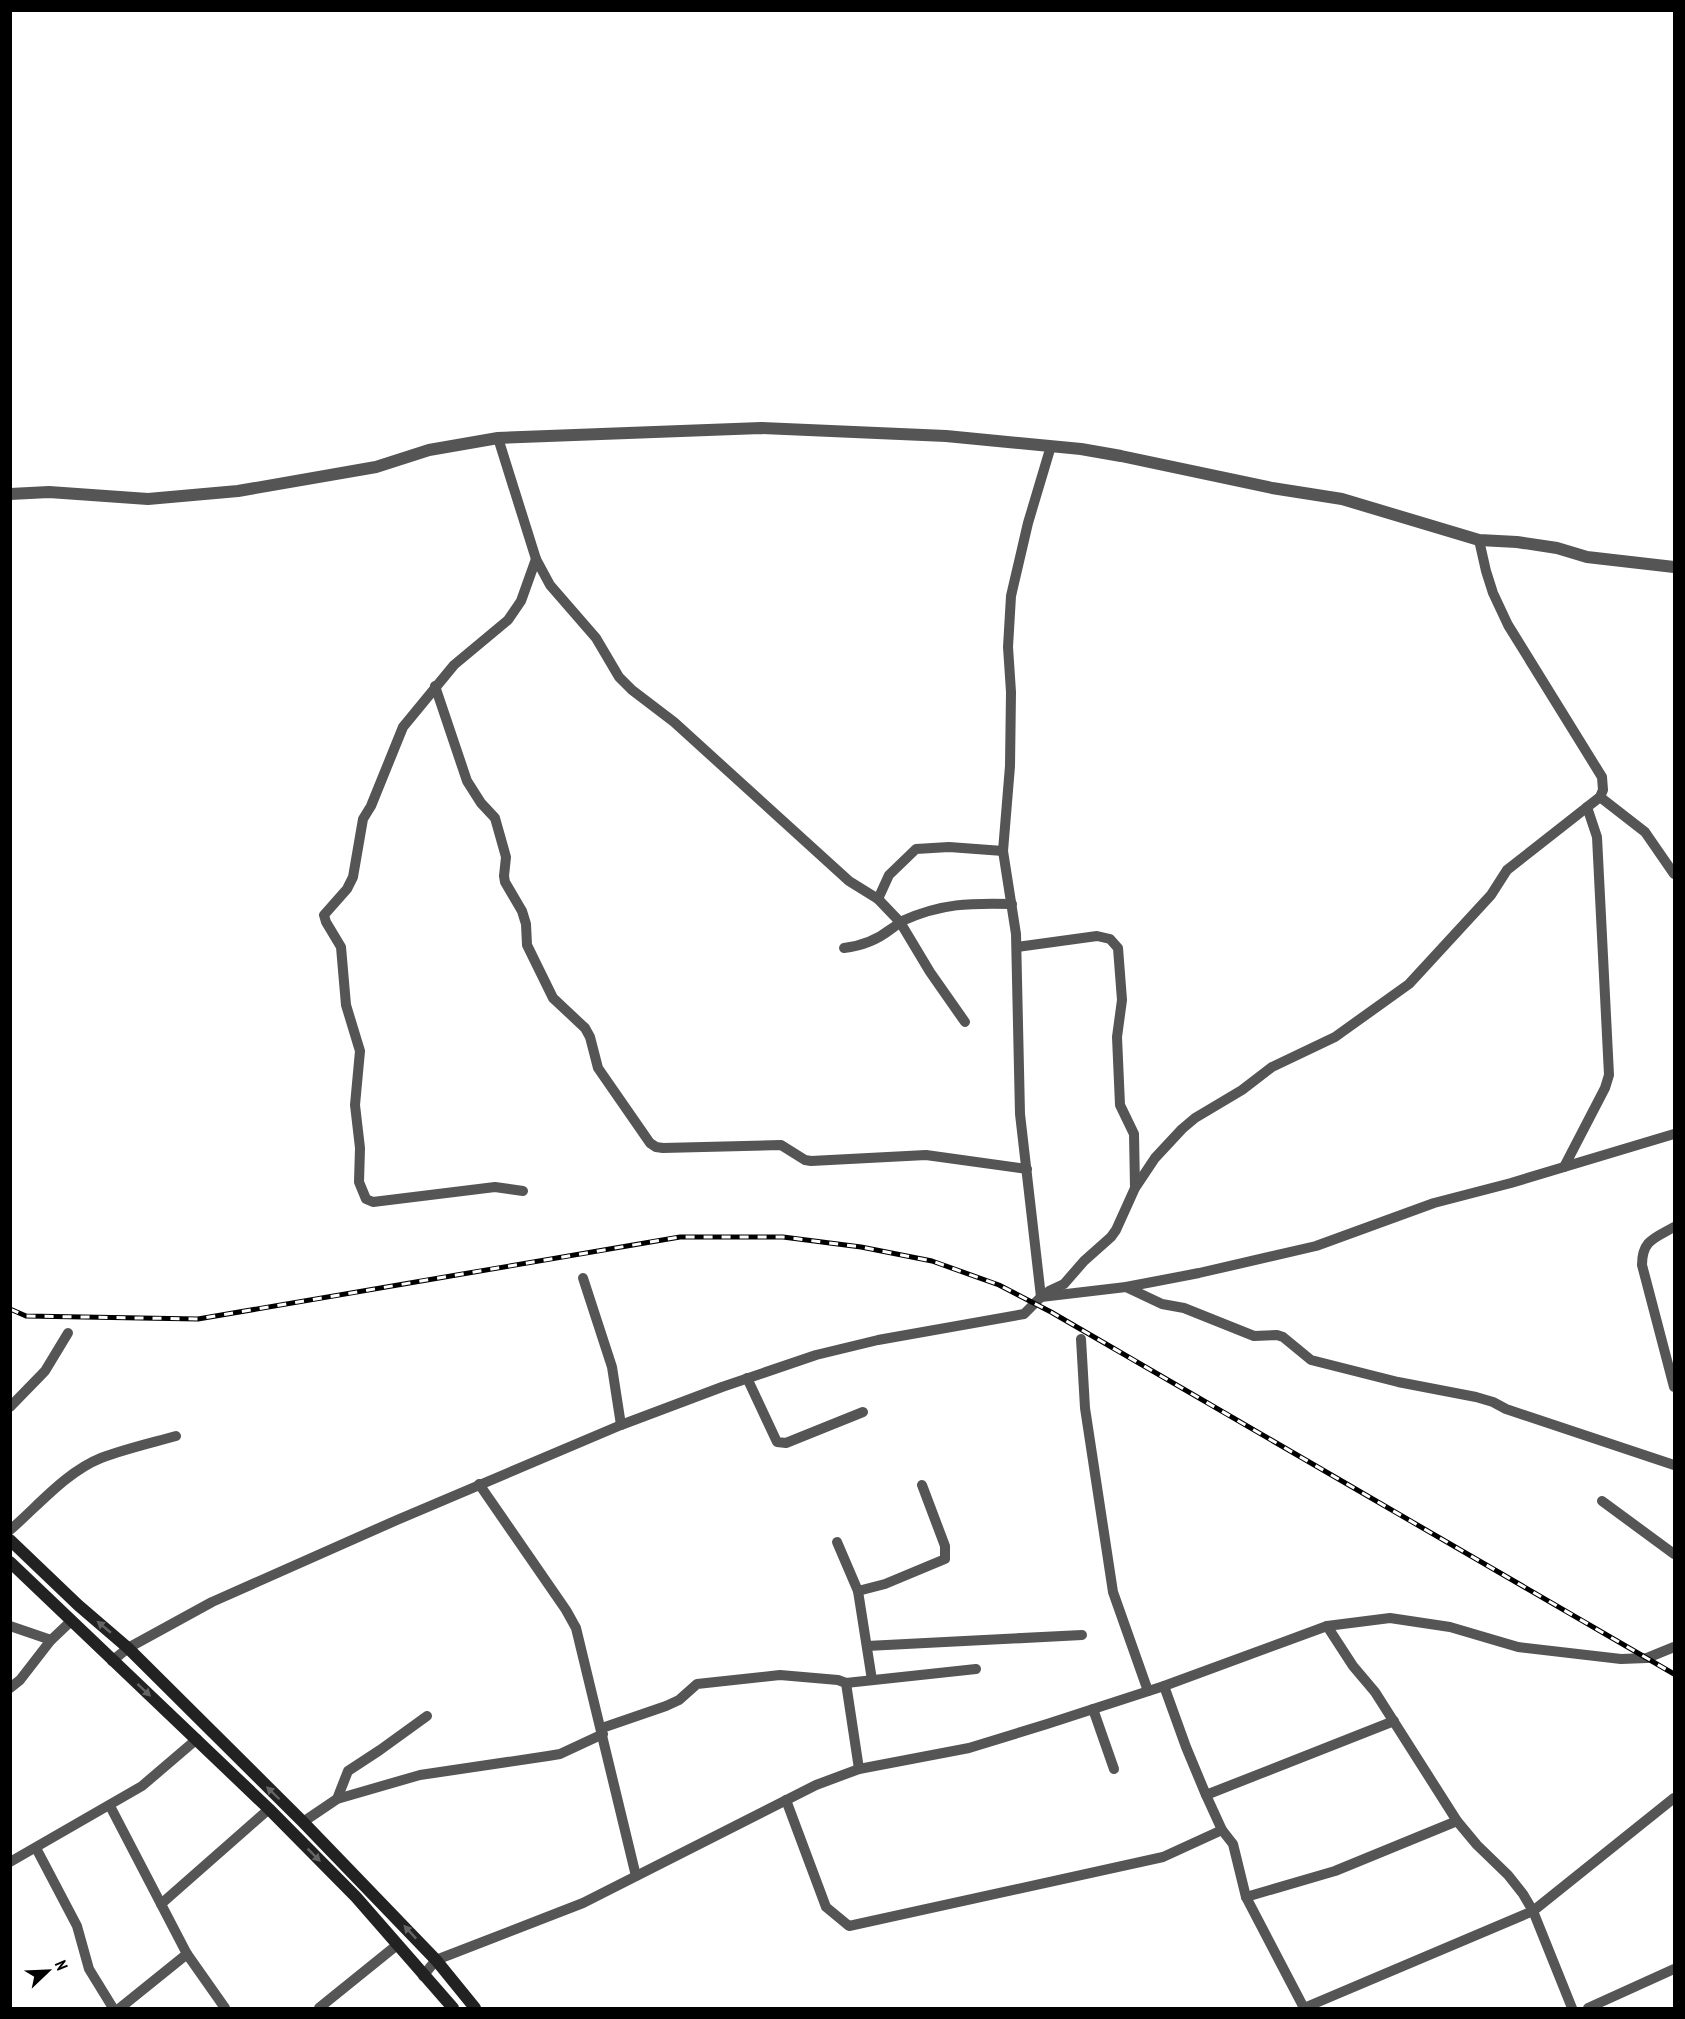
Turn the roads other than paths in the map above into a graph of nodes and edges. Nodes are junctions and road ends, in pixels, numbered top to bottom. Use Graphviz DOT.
graph roads {
  1 [pos="498,438"];
  2 [pos="1051,446"];
  3 [pos="10,494"];
  4 [pos="1479,540"];
  5 [pos="536,559"];
  6 [pos="1674,567"];
  7 [pos="435,686"];
  8 [pos="1600,797"];
  9 [pos="1587,807"];
  10 [pos="1003,851"];
  11 [pos="1674,874"];
  12 [pos="878,899"];
  13 [pos="1012,904"];
  14 [pos="900,922"];
  15 [pos="1017,947"];
  16 [pos="844,948"];
  17 [pos="965,1022"];
  18 [pos="1674,1134"];
  19 [pos="1564,1167"];
  20 [pos="1027,1169"];
  21 [pos="1135,1188"];
  22 [pos="523,1191"];
  23 [pos="1674,1227"];
  24 [pos="583,1278"];
  25 [pos="1126,1287"];
  26 [pos="1042,1295"];
  27 [pos="68,1333"];
  28 [pos="1081,1339"];
  29 [pos="747,1378"];
  30 [pos="1674,1387"];
  31 [pos="10,1407"];
  32 [pos="863,1412"];
  33 [pos="621,1425"];
  34 [pos="176,1436"];
  35 [pos="1674,1465"];
  36 [pos="479,1484"];
  37 [pos="922,1485"];
  38 [pos="1602,1501"];
  39 [pos="10,1530"];
  40 [pos="10,1540"];
  41 [pos="837,1542"];
  42 [pos="1674,1554"];
  43 [pos="10,1562"];
  44 [pos="858,1591"];
  45 [pos="71,1621"];
  46 [pos="10,1626"];
  47 [pos="1327,1626"];
  48 [pos="1082,1635"];
  49 [pos="51,1640"];
  50 [pos="867,1646"];
  51 [pos="1674,1647"];
  52 [pos="128,1648"];
  53 [pos="112,1661"];
  54 [pos="976,1669"];
  55 [pos="872,1680"];
  56 [pos="846,1683"];
  57 [pos="1164,1686"];
  58 [pos="10,1688"];
  59 [pos="1148,1691"];
  60 [pos="1093,1709"];
  61 [pos="427,1716"];
  62 [pos="1394,1721"];
  63 [pos="603,1731"];
  64 [pos="197,1739"];
  65 [pos="859,1769"];
  66 [pos="1114,1769"];
  67 [pos="1206,1795"];
  68 [pos="1674,1798"];
  69 [pos="337,1799"];
  70 [pos="786,1800"];
  71 [pos="110,1806"];
  72 [pos="269,1809"];
  73 [pos="1457,1821"];
  74 [pos="303,1822"];
  75 [pos="1222,1830"];
  76 [pos="36,1848"];
  77 [pos="10,1862"];
  78 [pos="636,1876"];
  79 [pos="1246,1897"];
  80 [pos="161,1904"];
  81 [pos="1533,1911"];
  82 [pos="396,1945"];
  83 [pos="187,1954"];
  84 [pos="436,1960"];
  85 [pos="1674,1969"];
  86 [pos="423,1976"];
  87 [pos="112,2008"];
  88 [pos="120,2008"];
  89 [pos="225,2008"];
  90 [pos="319,2008"];
  91 [pos="453,2008"];
  92 [pos="475,2008"];
  93 [pos="1304,2008"];
  94 [pos="1572,2008"];
  95 [pos="1588,2008"];
  1 -- 2 [label="street"];
  1 -- 3 [label="street"];
  1 -- 5 [label="street"];
  2 -- 4 [label="street"];
  2 -- 10 [label="street"];
  4 -- 6 [label="street"];
  4 -- 8 [label="street"];
  5 -- 7 [label="street"];
  5 -- 12 [label="street"];
  7 -- 20 [label="street"];
  7 -- 22 [label="street"];
  8 -- 9 [label="street"];
  8 -- 11 [label="street"];
  9 -- 19 [label="street"];
  9 -- 21 [label="street"];
  10 -- 12 [label="street"];
  10 -- 13 [label="street"];
  12 -- 14 [label="street"];
  13 -- 14 [label="street"];
  13 -- 15 [label="street"];
  14 -- 16 [label="street"];
  14 -- 17 [label="street"];
  15 -- 20 [label="street"];
  15 -- 21 [label="street"];
  18 -- 19 [label="street"];
  19 -- 25 [label="street"];
  20 -- 26 [label="street"];
  21 -- 26 [label="street"];
  23 -- 30 [label="street"];
  24 -- 33 [label="street"];
  25 -- 26 [label="street"];
  25 -- 35 [label="street"];
  26 -- 29 [label="street"];
  27 -- 31 [label="street"];
  28 -- 59 [label="street"];
  29 -- 32 [label="street"];
  29 -- 33 [label="street"];
  33 -- 36 [label="street"];
  34 -- 39 [label="street"];
  36 -- 52 [label="street"];
  36 -- 63 [label="street"];
  37 -- 44 [label="street"];
  38 -- 42 [label="street"];
  52 -- 40 [label="main road, one-way"];
  41 -- 44 [label="street"];
  43 -- 45 [label="main road"];
  44 -- 50 [label="street"];
  45 -- 49 [label="street"];
  45 -- 53 [label="main road"];
  46 -- 49 [label="street"];
  47 -- 51 [label="street"];
  47 -- 57 [label="street"];
  47 -- 62 [label="street"];
  48 -- 50 [label="street"];
  49 -- 58 [label="street"];
  50 -- 55 [label="street"];
  52 -- 53 [label="street"];
  74 -- 52 [label="main road, one-way"];
  53 -- 64 [label="main road, one-way"];
  54 -- 55 [label="street"];
  55 -- 56 [label="street"];
  56 -- 63 [label="street"];
  56 -- 65 [label="street"];
  57 -- 59 [label="street"];
  57 -- 67 [label="street"];
  59 -- 60 [label="street"];
  60 -- 65 [label="street"];
  60 -- 66 [label="street"];
  61 -- 69 [label="street"];
  62 -- 67 [label="street"];
  62 -- 73 [label="street"];
  63 -- 69 [label="street"];
  63 -- 78 [label="street"];
  64 -- 71 [label="street"];
  64 -- 72 [label="main road"];
  65 -- 70 [label="street"];
  67 -- 75 [label="street"];
  68 -- 81 [label="street"];
  69 -- 74 [label="street"];
  70 -- 75 [label="street"];
  70 -- 78 [label="street"];
  71 -- 76 [label="street"];
  71 -- 80 [label="street"];
  72 -- 80 [label="street"];
  72 -- 82 [label="main road, one-way"];
  73 -- 79 [label="street"];
  73 -- 81 [label="street"];
  84 -- 74 [label="main road, one-way"];
  75 -- 79 [label="street"];
  76 -- 77 [label="street"];
  76 -- 87 [label="street"];
  78 -- 84 [label="street"];
  79 -- 93 [label="street"];
  80 -- 83 [label="street"];
  81 -- 93 [label="street"];
  81 -- 94 [label="street"];
  82 -- 86 [label="main road"];
  82 -- 90 [label="street"];
  83 -- 88 [label="street"];
  83 -- 89 [label="street"];
  84 -- 86 [label="street"];
  84 -- 92 [label="main road"];
  85 -- 95 [label="street"];
  86 -- 91 [label="main road"];
}
